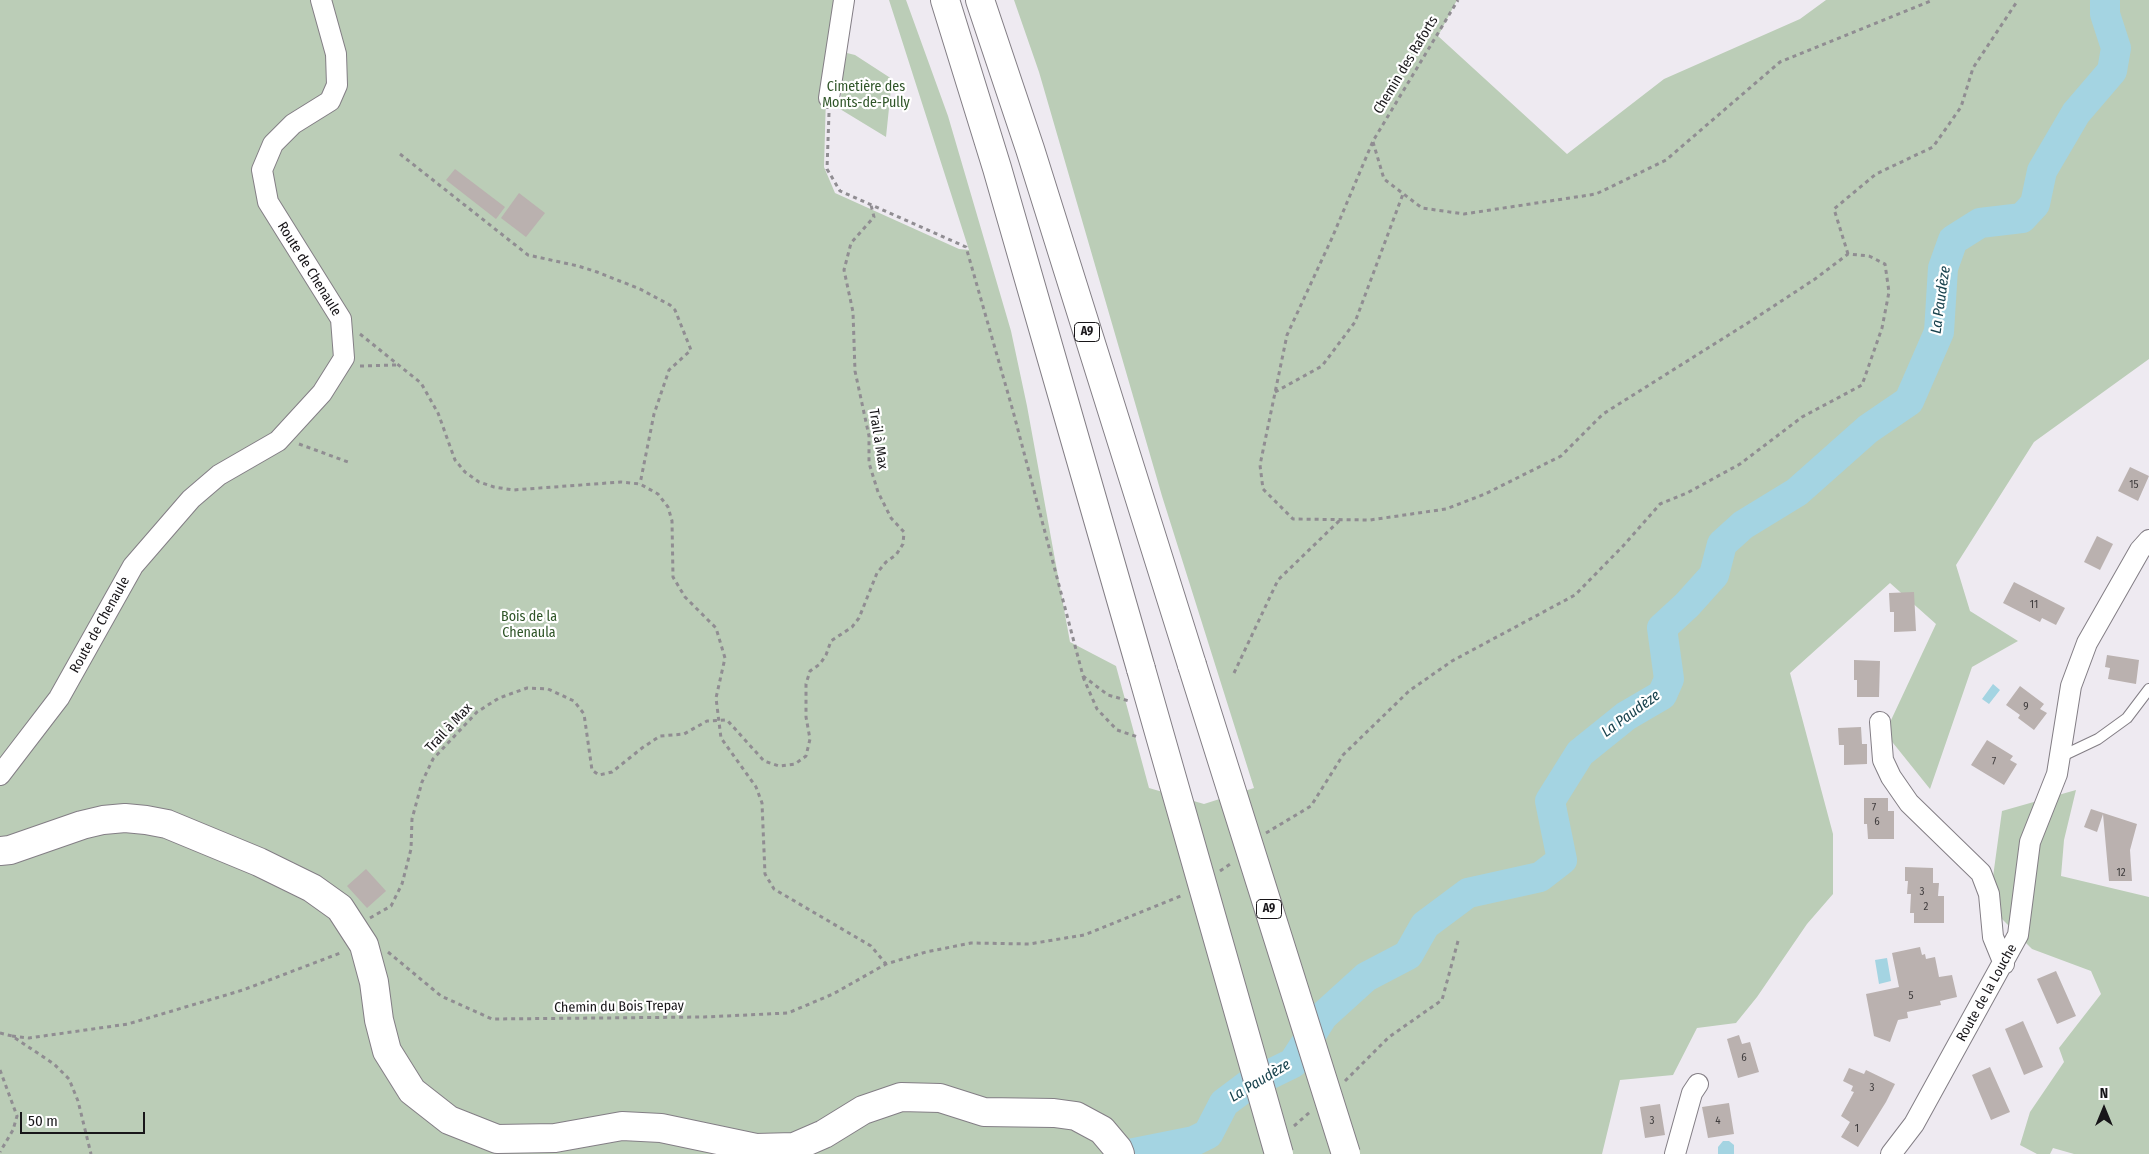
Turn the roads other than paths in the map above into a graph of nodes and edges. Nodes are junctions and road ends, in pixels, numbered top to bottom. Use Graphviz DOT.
graph roads {
  1 [pos="321,0"];
  2 [pos="844,0"];
  3 [pos="945,0"];
  4 [pos="980,0"];
  5 [pos="829,98"];
  6 [pos="2149,540"];
  7 [pos="2149,689"];
  8 [pos="1880,722"];
  9 [pos="2060,757"];
  10 [pos="0,775"];
  11 [pos="0,850"];
  12 [pos="2004,964"];
  13 [pos="1698,1084"];
  14 [pos="1284,1142"];
  15 [pos="1120,1154"];
  16 [pos="1346,1154"];
  17 [pos="1675,1154"];
  18 [pos="1891,1154"];
  1 -- 10 [label="street, Route de Chenaule"];
  2 -- 5 [label="street"];
  3 -- 14 [label="main road, bridge"];
  4 -- 16 [label="main road, A9, bridge"];
  6 -- 9 [label="street, Route de la Louche"];
  7 -- 9 [label="lane"];
  8 -- 12 [label="street"];
  9 -- 12 [label="street, Route de la Louche"];
  11 -- 15 [label="main road"];
  12 -- 18 [label="street, Route de la Louche"];
  13 -- 17 [label="street"];
}
